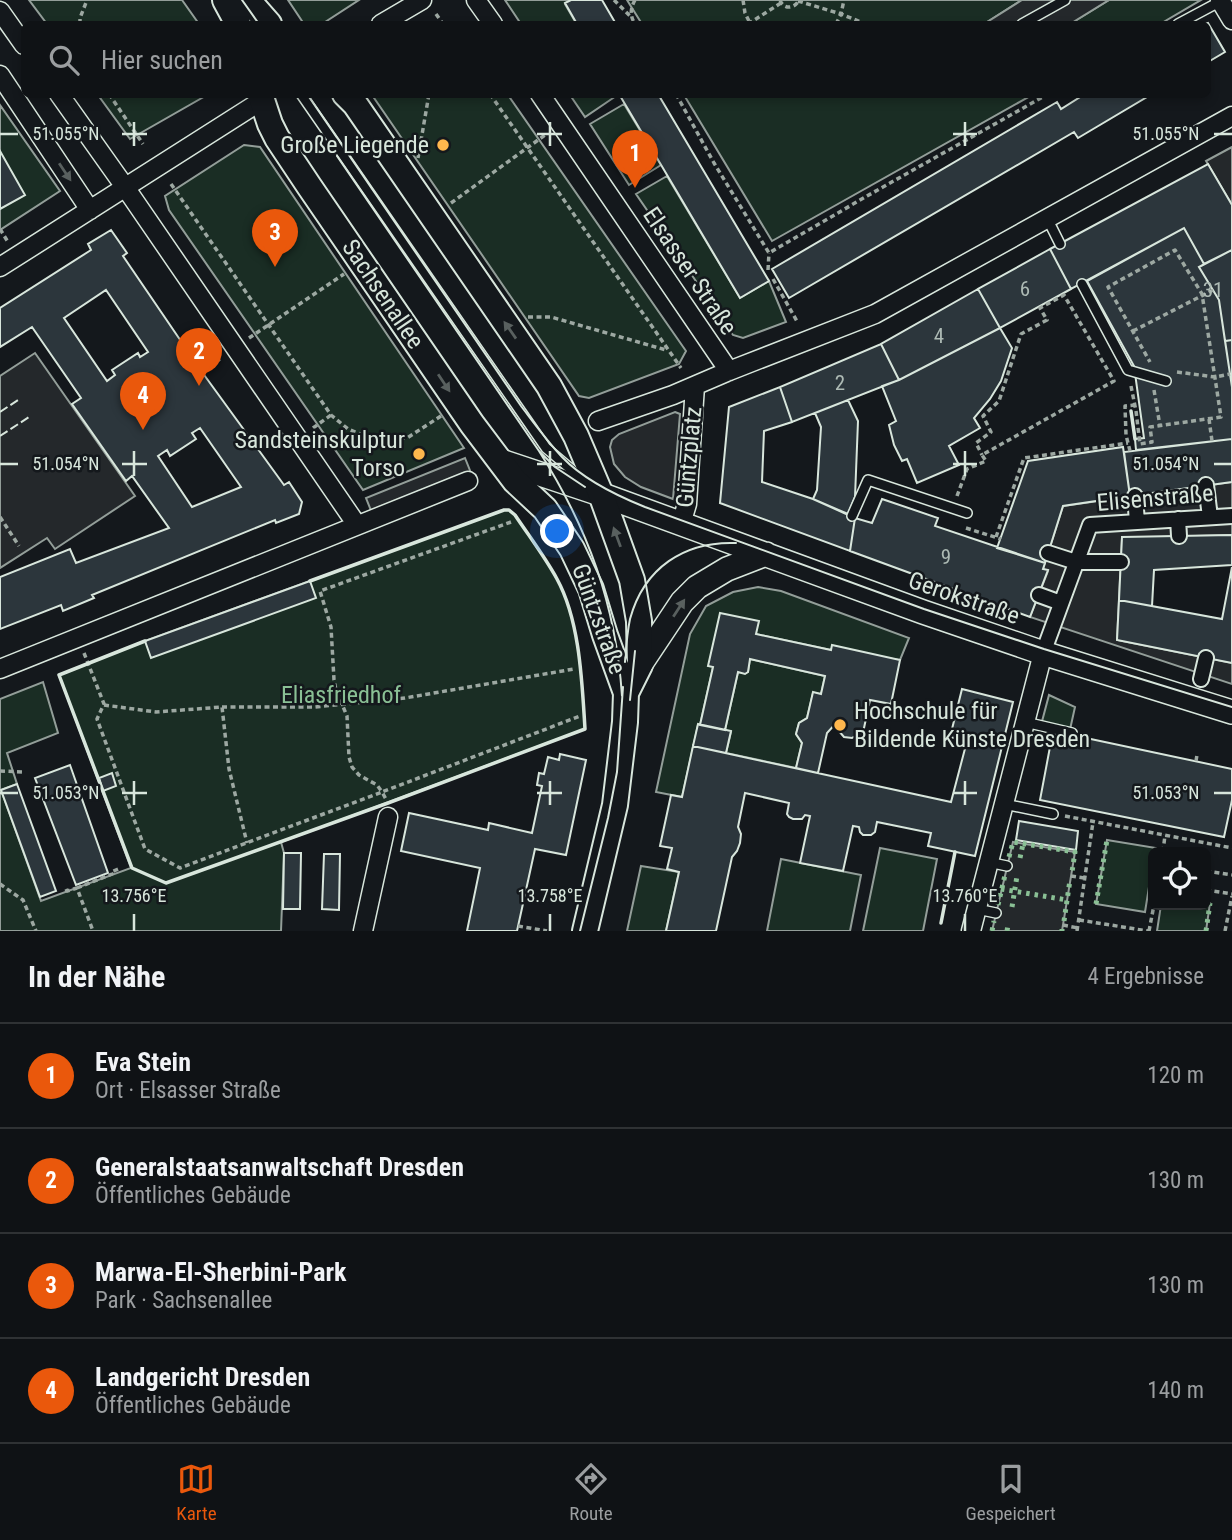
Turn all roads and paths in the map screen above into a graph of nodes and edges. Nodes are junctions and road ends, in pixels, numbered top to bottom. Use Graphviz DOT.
graph roads {
  1 [pos="87,0"];
  2 [pos="422,0"];
  3 [pos="476,0"];
  4 [pos="614,0"];
  5 [pos="635,0"];
  6 [pos="743,0"];
  7 [pos="844,0"];
  8 [pos="1065,0"];
  9 [pos="781,1"];
  10 [pos="798,1"];
  11 [pos="1220,1"];
  12 [pos="238,7"];
  13 [pos="0,11"];
  14 [pos="436,14"];
  15 [pos="841,14"];
  16 [pos="631,17"];
  17 [pos="1232,20"];
  18 [pos="80,21"];
  19 [pos="264,21"];
  20 [pos="386,21"];
  21 [pos="440,21"];
  22 [pos="491,21"];
  23 [pos="633,21"];
  24 [pos="748,21"];
  25 [pos="753,21"];
  26 [pos="838,21"];
  27 [pos="858,21"];
  28 [pos="1028,21"];
  29 [pos="1183,21"];
  30 [pos="21,41"];
  31 [pos="0,75"];
  32 [pos="63,98"];
  33 [pos="112,98"];
  34 [pos="260,98"];
  35 [pos="304,98"];
  36 [pos="349,98"];
  37 [pos="428,98"];
  38 [pos="493,98"];
  39 [pos="543,98"];
  40 [pos="678,98"];
  41 [pos="1041,98"];
  42 [pos="1232,116"];
  43 [pos="545,135"];
  44 [pos="143,144"];
  45 [pos="527,148"];
  46 [pos="417,168"];
  47 [pos="171,184"];
  48 [pos="125,187"];
  49 [pos="444,208"];
  50 [pos="90,210"];
  51 [pos="1047,218"];
  52 [pos="1060,244"];
  53 [pos="769,253"];
  54 [pos="0,267"];
  55 [pos="768,270"];
  56 [pos="349,271"];
  57 [pos="773,279"];
  58 [pos="1082,284"];
  59 [pos="1213,290"];
  60 [pos="1202,294"];
  61 [pos="521,319"];
  62 [pos="269,325"];
  63 [pos="1133,331"];
  64 [pos="247,340"];
  65 [pos="808,340"];
  66 [pos="668,350"];
  67 [pos="1149,360"];
  68 [pos="214,364"];
  69 [pos="681,368"];
  70 [pos="1128,370"];
  71 [pos="729,371"];
  72 [pos="202,372"];
  73 [pos="1177,372"];
  74 [pos="1230,374"];
  75 [pos="1215,377"];
  76 [pos="1166,382"];
  77 [pos="695,386"];
  78 [pos="1135,405"];
  79 [pos="446,413"];
  80 [pos="1209,419"];
  81 [pos="597,421"];
  82 [pos="1212,442"];
  83 [pos="1128,443"];
  84 [pos="1130,451"];
  85 [pos="982,455"];
  86 [pos="501,461"];
  87 [pos="468,481"];
  88 [pos="516,481"];
  89 [pos="1206,485"];
  90 [pos="600,494"];
  91 [pos="1135,496"];
  92 [pos="952,508"];
  93 [pos="967,513"];
  94 [pos="0,516"];
  95 [pos="852,516"];
  96 [pos="1232,516"];
  97 [pos="1210,517"];
  98 [pos="1178,519"];
  99 [pos="511,522"];
  100 [pos="1137,522"];
  101 [pos="681,524"];
  102 [pos="357,525"];
  103 [pos="959,526"];
  104 [pos="1179,536"];
  105 [pos="19,546"];
  106 [pos="1048,553"];
  107 [pos="766,554"];
  108 [pos="1076,562"];
  109 [pos="1121,562"];
  110 [pos="1039,595"];
  111 [pos="1061,603"];
  112 [pos="78,638"];
  113 [pos="1043,653"];
  114 [pos="1206,658"];
  115 [pos="640,665"];
  116 [pos="574,668"];
  117 [pos="0,669"];
  118 [pos="1201,679"];
  119 [pos="626,693"];
  120 [pos="342,704"];
  121 [pos="104,705"];
  122 [pos="222,708"];
  123 [pos="1232,712"];
  124 [pos="580,716"];
  125 [pos="1025,722"];
  126 [pos="1072,733"];
  127 [pos="1197,755"];
  128 [pos="1196,761"];
  129 [pos="0,771"];
  130 [pos="24,772"];
  131 [pos="382,792"];
  132 [pos="1004,804"];
  133 [pos="1053,814"];
  134 [pos="388,817"];
  135 [pos="1093,821"];
  136 [pos="1184,829"];
  137 [pos="1166,835"];
  138 [pos="1182,838"];
  139 [pos="247,843"];
  140 [pos="1164,847"];
  141 [pos="1232,848"];
  142 [pos="988,862"];
  143 [pos="1007,866"];
  144 [pos="121,868"];
  145 [pos="1211,872"];
  146 [pos="1232,875"];
  147 [pos="1071,876"];
  148 [pos="1085,878"];
  149 [pos="0,884"];
  150 [pos="77,888"];
  151 [pos="66,889"];
  152 [pos="1211,891"];
  153 [pos="1232,895"];
  154 [pos="977,909"];
  155 [pos="1153,910"];
  156 [pos="996,913"];
  157 [pos="1079,920"];
  158 [pos="1063,925"];
  159 [pos="1229,925"];
  160 [pos="518,926"];
  161 [pos="1078,929"];
  162 [pos="36,931"];
  163 [pos="93,931"];
  164 [pos="363,931"];
  165 [pos="547,931"];
  166 [pos="585,931"];
  167 [pos="971,931"];
  168 [pos="1148,931"];
  169 [pos="1225,931"];
  1 -- 18 [label="path"];
  2 -- 20 [label="street"];
  3 -- 22 [label="street"];
  4 -- 16 [label="path"];
  5 -- 16 [label="path"];
  6 -- 24 [label="path"];
  7 -- 15 [label="path"];
  8 -- 28 [label="lane"];
  9 -- 10 [label="path"];
  9 -- 25 [label="path"];
  10 -- 15 [label="path"];
  11 -- 17 [label="street"];
  11 -- 29 [label="lane"];
  12 -- 19 [label="main road"];
  13 -- 30 [label="street"];
  14 -- 21 [label="path"];
  15 -- 26 [label="path"];
  15 -- 27 [label="path"];
  16 -- 23 [label="path"];
  31 -- 50 [label="street, one-way"];
  32 -- 48 [label="street"];
  33 -- 44 [label="path"];
  34 -- 48 [label="street"];
  34 -- 86 [label="main road, Sachsenallee, one-way"];
  35 -- 90 [label="lane"];
  90 -- 36 [label="main road, one-way"];
  37 -- 46 [label="path"];
  38 -- 45 [label="path"];
  39 -- 71 [label="street, Elsasser Straße"];
  40 -- 53 [label="path"];
  41 -- 53 [label="path"];
  42 -- 51 [label="street"];
  43 -- 45 [label="path"];
  45 -- 49 [label="path"];
  45 -- 66 [label="path"];
  47 -- 62 [label="path"];
  48 -- 50 [label="street"];
  48 -- 102 [label="street"];
  50 -- 54 [label="street"];
  51 -- 52 [label="lane"];
  51 -- 65 [label="street"];
  53 -- 55 [label="path"];
  56 -- 62 [label="path"];
  57 -- 65 [label="path"];
  58 -- 70 [label="lane"];
  59 -- 60 [label="path"];
  60 -- 63 [label="path"];
  60 -- 63 [label="path"];
  60 -- 75 [label="path"];
  61 -- 66 [label="path"];
  62 -- 64 [label="path"];
  62 -- 79 [label="path"];
  63 -- 67 [label="path"];
  65 -- 71 [label="street"];
  66 -- 69 [label="path"];
  68 -- 72 [label="path"];
  70 -- 76 [label="lane"];
  70 -- 78 [label="path"];
  71 -- 77 [label="street"];
  73 -- 75 [label="path"];
  74 -- 75 [label="path"];
  75 -- 80 [label="path"];
  77 -- 81 [label="street"];
  77 -- 101 [label="street, Güntzplatz"];
  78 -- 80 [label="path"];
  78 -- 83 [label="path"];
  80 -- 82 [label="path"];
  83 -- 84 [label="path"];
  83 -- 103 [label="path"];
  85 -- 85 [label="path"];
  85 -- 92 [label="path"];
  86 -- 88 [label="main road, Sachsenallee"];
  86 -- 90 [label="street, Güntzplatz"];
  87 -- 102 [label="street"];
  88 -- 119 [label="main road, Güntzstraße"];
  89 -- 97 [label="street"];
  90 -- 101 [label="street, Güntzplatz"];
  115 -- 90 [label="main road, Güntzstraße, one-way"];
  91 -- 100 [label="street"];
  92 -- 93 [label="lane"];
  92 -- 95 [label="lane"];
  94 -- 105 [label="path"];
  96 -- 97 [label="street, Elisenstraße"];
  97 -- 98 [label="street, Elisenstraße"];
  98 -- 100 [label="street, Elisenstraße"];
  98 -- 104 [label="street"];
  99 -- 120 [label="path"];
  100 -- 108 [label="street, Elisenstraße"];
  101 -- 107 [label="street, Gerokstraße"];
  102 -- 112 [label="street"];
  106 -- 108 [label="street"];
  107 -- 113 [label="street, Gerokstraße"];
  115 -- 107 [label="street, Güntzstraße, one-way"];
  108 -- 109 [label="street"];
  108 -- 111 [label="street, Elisenstraße"];
  110 -- 111 [label="street"];
  111 -- 113 [label="street, Elisenstraße"];
  112 -- 117 [label="street"];
  112 -- 121 [label="path"];
  113 -- 123 [label="street, Gerokstraße"];
  113 -- 125 [label="street"];
  114 -- 118 [label="street"];
  115 -- 119 [label="main road, Güntzstraße"];
  116 -- 120 [label="path"];
  119 -- 166 [label="main road, Güntzstraße"];
  120 -- 122 [label="path"];
  120 -- 131 [label="path"];
  121 -- 122 [label="path"];
  121 -- 139 [label="path"];
  122 -- 139 [label="path"];
  124 -- 131 [label="path"];
  125 -- 126 [label="lane"];
  125 -- 132 [label="street"];
  127 -- 128 [label="path"];
  129 -- 130 [label="path"];
  131 -- 134 [label="path"];
  131 -- 139 [label="path"];
  132 -- 133 [label="lane"];
  132 -- 142 [label="street"];
  133 -- 135 [label="path"];
  134 -- 164 [label="street"];
  135 -- 137 [label="path"];
  135 -- 148 [label="path"];
  136 -- 138 [label="path"];
  137 -- 138 [label="path"];
  137 -- 140 [label="path"];
  138 -- 141 [label="path"];
  142 -- 143 [label="lane"];
  142 -- 154 [label="street"];
  144 -- 150 [label="path"];
  145 -- 146 [label="path"];
  147 -- 148 [label="path"];
  148 -- 157 [label="path"];
  149 -- 162 [label="path"];
  150 -- 151 [label="path"];
  150 -- 163 [label="path"];
  152 -- 153 [label="path"];
  153 -- 159 [label="path"];
  154 -- 156 [label="lane"];
  154 -- 167 [label="street"];
  155 -- 168 [label="path"];
  157 -- 161 [label="path"];
  157 -- 168 [label="path"];
  158 -- 161 [label="path"];
  159 -- 169 [label="path"];
  160 -- 165 [label="path"];
}
